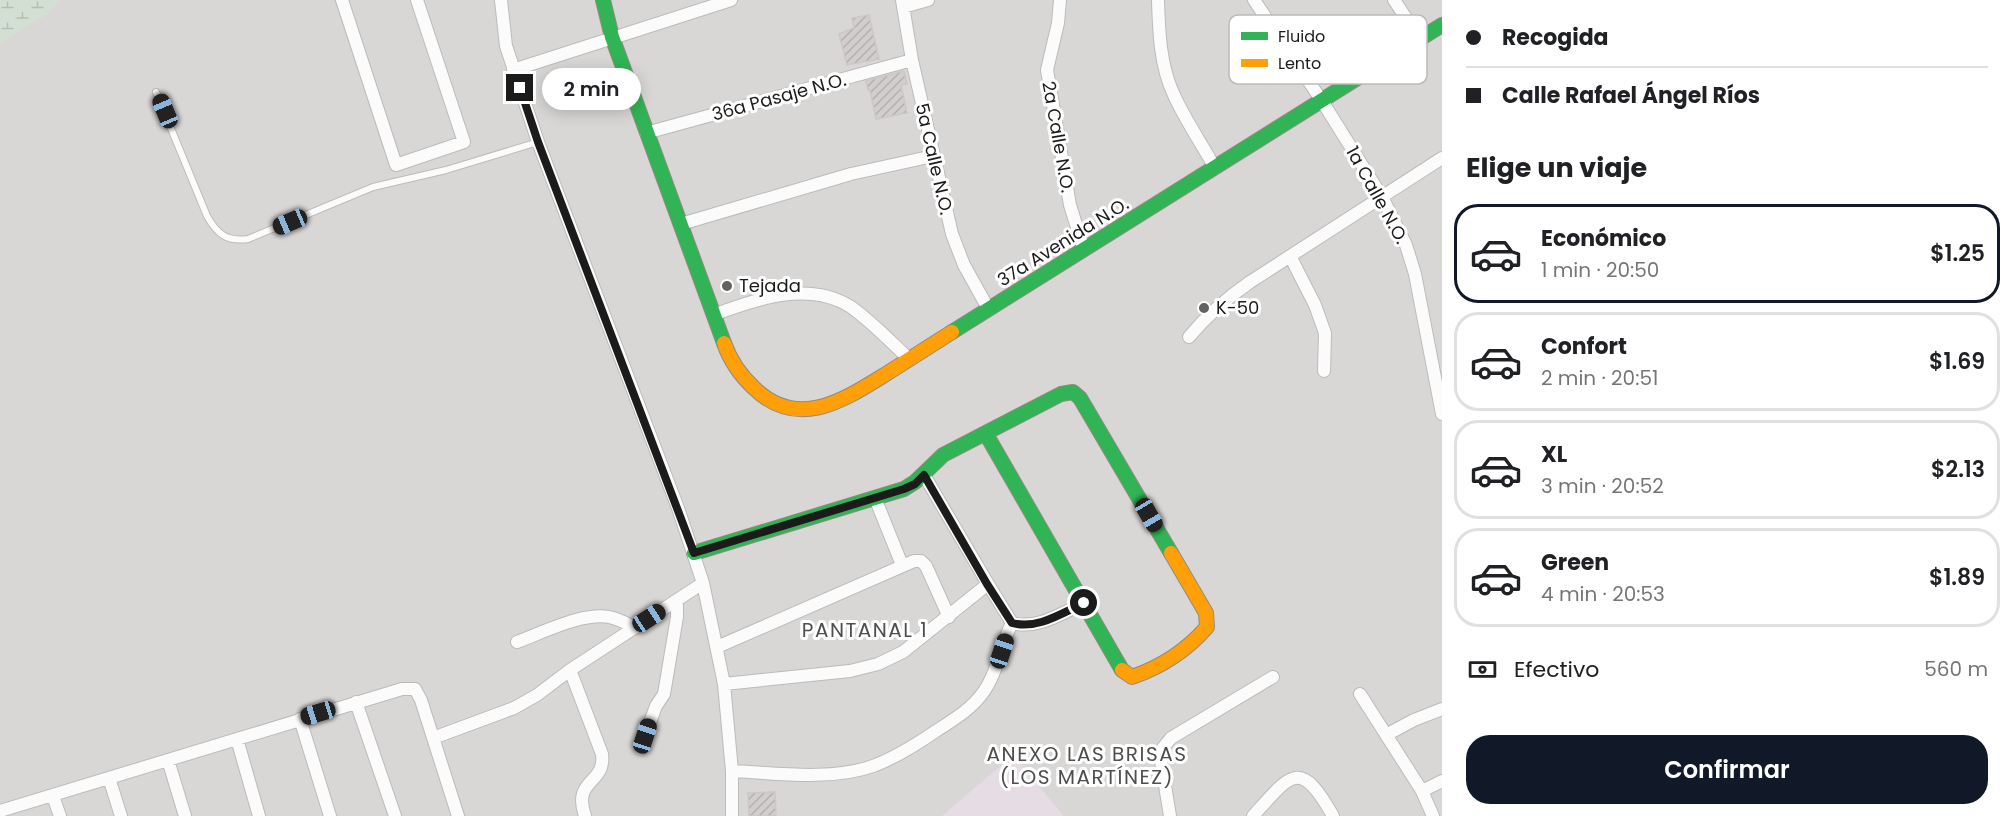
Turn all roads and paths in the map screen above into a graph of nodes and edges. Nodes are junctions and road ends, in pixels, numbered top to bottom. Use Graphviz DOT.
graph roads {
  1 [pos="342,0"];
  2 [pos="417,0"];
  3 [pos="501,0"];
  4 [pos="603,0"];
  5 [pos="731,0"];
  6 [pos="928,0"];
  7 [pos="1060,0"];
  8 [pos="1158,0"];
  9 [pos="1254,0"];
  10 [pos="1394,0"];
  11 [pos="902,4"];
  12 [pos="1264,15"];
  13 [pos="1404,15"];
  14 [pos="1442,25"];
  15 [pos="1427,35"];
  16 [pos="612,38"];
  17 [pos="912,60"];
  18 [pos="513,70"];
  19 [pos="1311,84"];
  20 [pos="1349,84"];
  21 [pos="156,92"];
  22 [pos="1322,101"];
  23 [pos="646,133"];
  24 [pos="538,142"];
  25 [pos="933,156"];
  26 [pos="1442,158"];
  27 [pos="1215,168"];
  28 [pos="1382,197"];
  29 [pos="681,224"];
  30 [pos="1084,250"];
  31 [pos="1290,256"];
  32 [pos="989,310"];
  33 [pos="714,315"];
  34 [pos="1189,337"];
  35 [pos="909,359"];
  36 [pos="1324,371"];
  37 [pos="1442,414"];
  38 [pos="986,434"];
  39 [pos="924,475"];
  40 [pos="875,498"];
  41 [pos="694,553"];
  42 [pos="902,565"];
  43 [pos="703,583"];
  44 [pos="987,584"];
  45 [pos="677,600"];
  46 [pos="1084,603"];
  47 [pos="949,617"];
  48 [pos="1012,623"];
  49 [pos="635,628"];
  50 [pos="517,642"];
  51 [pos="717,647"];
  52 [pos="570,670"];
  53 [pos="1274,677"];
  54 [pos="724,684"];
  55 [pos="1360,694"];
  56 [pos="356,702"];
  57 [pos="1442,709"];
  58 [pos="300,719"];
  59 [pos="1386,735"];
  60 [pos="645,736"];
  61 [pos="433,738"];
  62 [pos="237,739"];
  63 [pos="168,760"];
  64 [pos="732,771"];
  65 [pos="109,778"];
  66 [pos="1442,781"];
  67 [pos="1422,791"];
  68 [pos="53,796"];
  69 [pos="0,811"];
  70 [pos="60,816"];
  71 [pos="121,816"];
  72 [pos="185,816"];
  73 [pos="259,816"];
  74 [pos="330,816"];
  75 [pos="395,816"];
  76 [pos="458,816"];
  77 [pos="585,816"];
  78 [pos="732,816"];
  79 [pos="1170,816"];
  80 [pos="1253,816"];
  81 [pos="1333,816"];
  82 [pos="1433,816"];
  1 -- 2 [label="street"];
  3 -- 18 [label="street"];
  4 -- 16 [label="street, 37a Avenida N.O."];
  5 -- 16 [label="street"];
  6 -- 11 [label="street"];
  7 -- 30 [label="street, 2a Calle N.O."];
  8 -- 27 [label="street"];
  9 -- 12 [label="street, 1a Calle N.O."];
  10 -- 13 [label="street"];
  11 -- 17 [label="street, 5a Calle N.O."];
  14 -- 15 [label="street, 37a Avenida N.O."];
  16 -- 18 [label="street"];
  16 -- 23 [label="street, 37a Avenida N.O."];
  17 -- 23 [label="street, 36a Pasaje N.O."];
  17 -- 25 [label="street, 5a Calle N.O."];
  18 -- 24 [label="street"];
  19 -- 22 [label="street, 1a Calle N.O."];
  20 -- 22 [label="street, 37a Avenida N.O."];
  21 -- 24 [label="lane"];
  22 -- 27 [label="street, 37a Avenida N.O."];
  22 -- 28 [label="street, 1a Calle N.O."];
  23 -- 29 [label="street, 37a Avenida N.O."];
  24 -- 41 [label="street"];
  25 -- 29 [label="street"];
  25 -- 32 [label="street, 5a Calle N.O."];
  26 -- 28 [label="street"];
  27 -- 30 [label="street, 37a Avenida N.O."];
  28 -- 31 [label="street"];
  28 -- 37 [label="street, 1a Calle N.O."];
  29 -- 33 [label="street, 37a Avenida N.O."];
  30 -- 32 [label="street, 37a Avenida N.O."];
  31 -- 34 [label="street"];
  31 -- 36 [label="street"];
  32 -- 35 [label="street, 37a Avenida N.O."];
  33 -- 35 [label="street"];
  33 -- 35 [label="street, 37a Avenida N.O."];
  38 -- 39 [label="street"];
  38 -- 46 [label="street"];
  38 -- 46 [label="street"];
  39 -- 40 [label="street"];
  39 -- 44 [label="street"];
  40 -- 41 [label="street"];
  40 -- 42 [label="street"];
  41 -- 43 [label="street"];
  42 -- 47 [label="street"];
  42 -- 51 [label="street"];
  43 -- 45 [label="street"];
  43 -- 51 [label="street"];
  44 -- 47 [label="street"];
  44 -- 48 [label="street"];
  45 -- 49 [label="street"];
  45 -- 60 [label="street"];
  46 -- 48 [label="street"];
  47 -- 54 [label="street"];
  48 -- 64 [label="street"];
  49 -- 50 [label="street"];
  49 -- 52 [label="street"];
  51 -- 54 [label="street"];
  52 -- 61 [label="street"];
  52 -- 77 [label="street"];
  53 -- 79 [label="street"];
  54 -- 64 [label="street"];
  55 -- 59 [label="street"];
  56 -- 58 [label="street"];
  56 -- 61 [label="street"];
  56 -- 75 [label="street"];
  57 -- 59 [label="street"];
  58 -- 62 [label="street"];
  58 -- 74 [label="street"];
  59 -- 67 [label="street"];
  61 -- 76 [label="street"];
  62 -- 63 [label="street"];
  62 -- 73 [label="street"];
  63 -- 65 [label="street"];
  63 -- 72 [label="street"];
  64 -- 78 [label="street"];
  65 -- 68 [label="street"];
  65 -- 71 [label="street"];
  66 -- 67 [label="street"];
  67 -- 82 [label="street"];
  68 -- 69 [label="street"];
  68 -- 70 [label="street"];
  80 -- 81 [label="street"];
}
